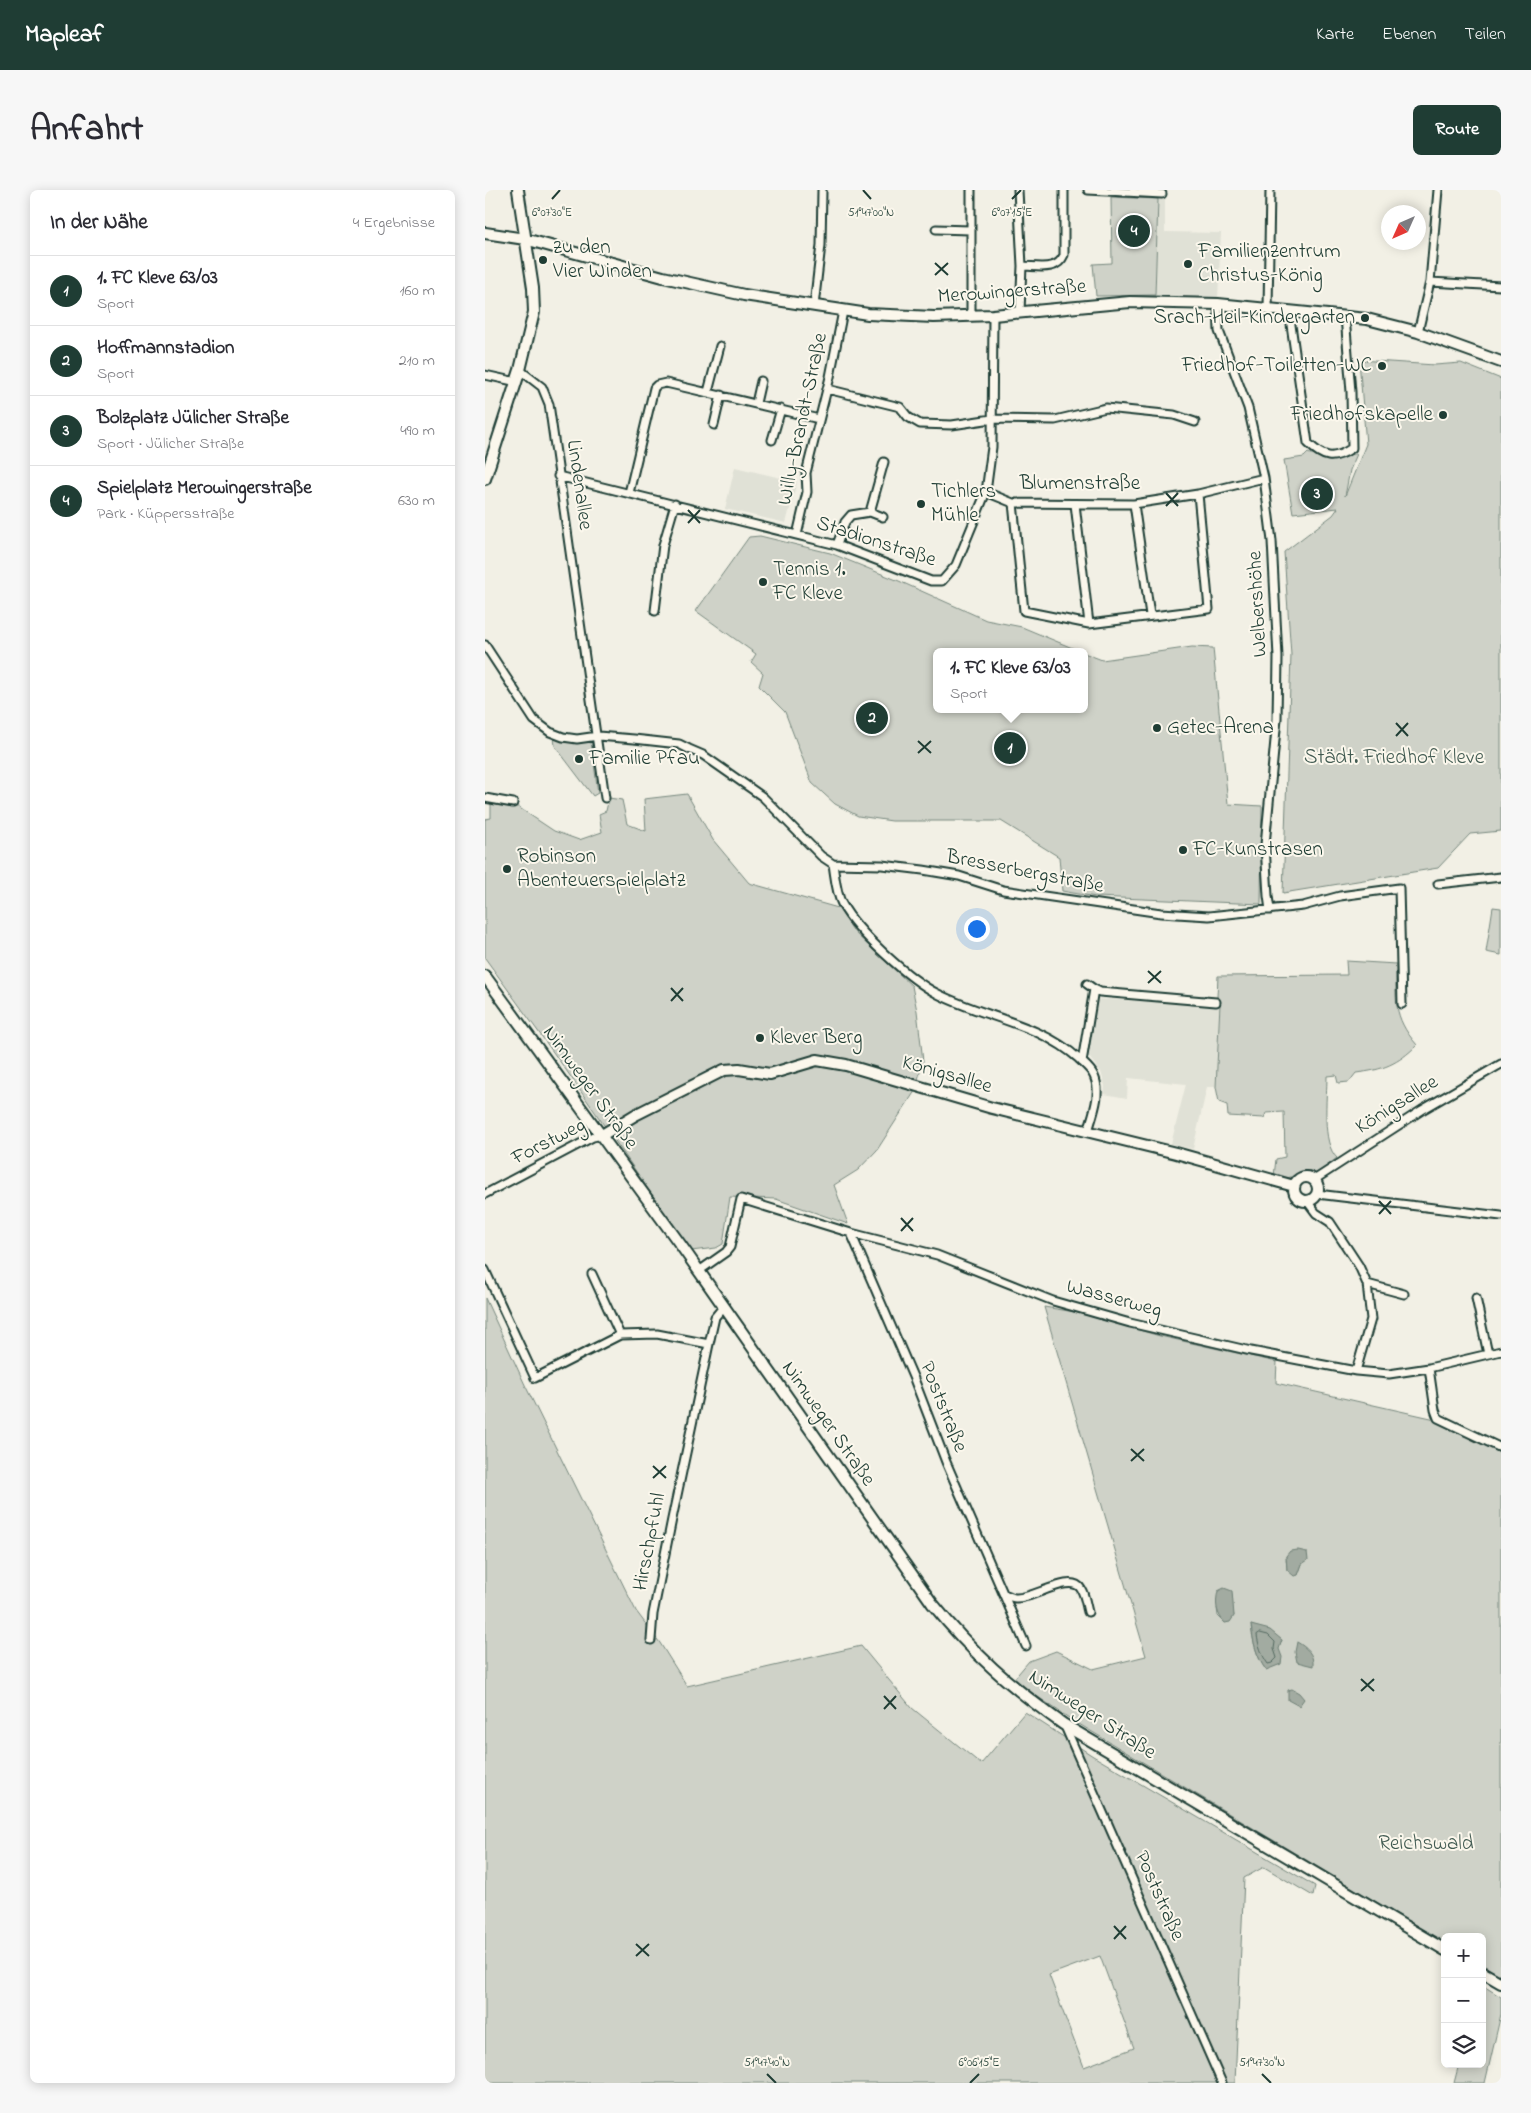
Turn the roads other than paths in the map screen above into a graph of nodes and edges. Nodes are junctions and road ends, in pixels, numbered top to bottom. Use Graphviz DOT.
graph roads {
  1 [pos="518,190"];
  2 [pos="822,190"];
  3 [pos="971,190"];
  4 [pos="1018,190"];
  5 [pos="1064,190"];
  6 [pos="1088,190"];
  7 [pos="1270,190"];
  8 [pos="1438,190"];
  9 [pos="1163,194"];
  10 [pos="936,229"];
  11 [pos="970,230"];
  12 [pos="485,233"];
  13 [pos="525,239"];
  14 [pos="1022,266"];
  15 [pos="1430,282"];
  16 [pos="1501,286"];
  17 [pos="1217,304"];
  18 [pos="815,306"];
  19 [pos="1268,309"];
  20 [pos="843,310"];
  21 [pos="1020,311"];
  22 [pos="1289,311"];
  23 [pos="993,314"];
  24 [pos="971,315"];
  25 [pos="1345,316"];
  26 [pos="1418,332"];
  27 [pos="720,346"];
  28 [pos="1501,362"];
  29 [pos="521,370"];
  30 [pos="485,375"];
  31 [pos="761,381"];
  32 [pos="517,382"];
  33 [pos="827,390"];
  34 [pos="708,392"];
  35 [pos="721,395"];
  36 [pos="756,403"];
  37 [pos="781,408"];
  38 [pos="819,418"];
  39 [pos="992,419"];
  40 [pos="1195,422"];
  41 [pos="714,425"];
  42 [pos="772,440"];
  43 [pos="489,450"];
  44 [pos="884,462"];
  45 [pos="558,476"];
  46 [pos="1264,478"];
  47 [pos="485,479"];
  48 [pos="986,492"];
  49 [pos="629,493"];
  50 [pos="1198,494"];
  51 [pos="1013,503"];
  52 [pos="675,504"];
  53 [pos="1075,504"];
  54 [pos="1134,504"];
  55 [pos="870,512"];
  56 [pos="883,517"];
  57 [pos="797,535"];
  58 [pos="837,545"];
  59 [pos="655,611"];
  60 [pos="1149,615"];
  61 [pos="1089,624"];
  62 [pos="485,645"];
  63 [pos="598,736"];
  64 [pos="485,798"];
  65 [pos="605,798"];
  66 [pos="513,803"];
  67 [pos="833,864"];
  68 [pos="1501,878"];
  69 [pos="1438,884"];
  70 [pos="1270,910"];
  71 [pos="485,976"];
  72 [pos="1087,984"];
  73 [pos="1095,989"];
  74 [pos="1216,1002"];
  75 [pos="1402,1004"];
  76 [pos="1082,1062"];
  77 [pos="1501,1064"];
  78 [pos="1088,1131"];
  79 [pos="602,1135"];
  80 [pos="1314,1180"];
  81 [pos="1295,1186"];
  82 [pos="485,1194"];
  83 [pos="1317,1194"];
  84 [pos="1307,1201"];
  85 [pos="1501,1216"];
  86 [pos="851,1233"];
  87 [pos="485,1270"];
  88 [pos="699,1271"];
  89 [pos="592,1274"];
  90 [pos="1367,1284"];
  91 [pos="1404,1294"];
  92 [pos="1476,1298"];
  93 [pos="724,1306"];
  94 [pos="621,1335"];
  95 [pos="709,1344"];
  96 [pos="1501,1351"];
  97 [pos="1488,1354"];
  98 [pos="1429,1368"];
  99 [pos="1356,1371"];
  100 [pos="1501,1448"];
  101 [pos="1004,1594"];
  102 [pos="1088,1612"];
  103 [pos="651,1640"];
  104 [pos="1026,1646"];
  105 [pos="1063,1724"];
  106 [pos="1441,1948"];
  107 [pos="1486,1974"];
  108 [pos="1501,1983"];
  109 [pos="1222,2083"];
  1 -- 13 [label="street"];
  2 -- 18 [label="street"];
  3 -- 11 [label="street"];
  4 -- 14 [label="street"];
  5 -- 14 [label="street"];
  6 -- 9 [label="street"];
  7 -- 19 [label="street"];
  8 -- 15 [label="street"];
  10 -- 11 [label="street"];
  11 -- 24 [label="street"];
  12 -- 13 [label="street, Merowingerstraße"];
  13 -- 18 [label="street, Merowingerstraße"];
  13 -- 29 [label="street"];
  14 -- 21 [label="street"];
  15 -- 16 [label="street"];
  15 -- 26 [label="street"];
  17 -- 19 [label="street, Merowingerstraße"];
  17 -- 21 [label="street, Merowingerstraße"];
  17 -- 46 [label="street, Welbershöhe"];
  18 -- 20 [label="street, Merowingerstraße"];
  19 -- 22 [label="street, Merowingerstraße"];
  20 -- 24 [label="street, Merowingerstraße"];
  20 -- 33 [label="street, Willy-Brandt-Straße"];
  21 -- 23 [label="street, Merowingerstraße"];
  22 -- 25 [label="street, Merowingerstraße"];
  22 -- 25 [label="street"];
  23 -- 24 [label="street, Merowingerstraße"];
  23 -- 39 [label="street, Stadionstraße"];
  25 -- 26 [label="street, Merowingerstraße"];
  26 -- 28 [label="street, Merowingerstraße"];
  27 -- 34 [label="street"];
  29 -- 32 [label="street"];
  29 -- 45 [label="street, Lindenallee"];
  30 -- 32 [label="street"];
  31 -- 36 [label="street"];
  32 -- 43 [label="street"];
  33 -- 38 [label="street, Willy-Brandt-Straße"];
  33 -- 39 [label="street"];
  34 -- 35 [label="street"];
  34 -- 49 [label="street"];
  35 -- 36 [label="street"];
  35 -- 41 [label="street"];
  36 -- 37 [label="street"];
  37 -- 38 [label="street"];
  37 -- 42 [label="street"];
  38 -- 57 [label="street, Willy-Brandt-Straße"];
  39 -- 40 [label="street"];
  39 -- 48 [label="street, Stadionstraße"];
  43 -- 47 [label="street"];
  44 -- 55 [label="street"];
  45 -- 49 [label="street, Stadionstraße"];
  45 -- 63 [label="street, Lindenallee"];
  46 -- 50 [label="street, Blumenstraße"];
  46 -- 70 [label="street, Welbershöhe"];
  48 -- 51 [label="street, Blumenstraße"];
  48 -- 58 [label="street, Stadionstraße"];
  49 -- 52 [label="street, Stadionstraße"];
  50 -- 54 [label="street, Blumenstraße"];
  50 -- 60 [label="street"];
  51 -- 53 [label="street, Blumenstraße"];
  51 -- 61 [label="street"];
  52 -- 57 [label="street, Stadionstraße"];
  52 -- 59 [label="street"];
  53 -- 54 [label="street, Blumenstraße"];
  53 -- 61 [label="street"];
  54 -- 60 [label="street"];
  55 -- 56 [label="street"];
  55 -- 58 [label="street"];
  57 -- 58 [label="street, Stadionstraße"];
  60 -- 61 [label="street"];
  62 -- 63 [label="street"];
  63 -- 65 [label="street, Lindenallee"];
  63 -- 67 [label="street"];
  64 -- 66 [label="street"];
  67 -- 70 [label="street, Bresserbergstraße"];
  67 -- 76 [label="street"];
  68 -- 69 [label="street"];
  70 -- 75 [label="street, Bresserbergstraße"];
  71 -- 79 [label="street, Nimweger Straße"];
  72 -- 73 [label="street"];
  73 -- 74 [label="street"];
  73 -- 76 [label="street"];
  76 -- 78 [label="street"];
  77 -- 80 [label="street, Königsallee"];
  78 -- 79 [label="street, Königsallee"];
  78 -- 81 [label="street, Königsallee"];
  79 -- 82 [label="street, Forstweg"];
  79 -- 88 [label="street, Nimweger Straße"];
  80 -- 81 [label="street, Königsallee"];
  80 -- 83 [label="street"];
  81 -- 84 [label="street"];
  83 -- 84 [label="street"];
  83 -- 85 [label="street"];
  84 -- 90 [label="street"];
  86 -- 88 [label="street, Wasserweg"];
  86 -- 99 [label="street, Wasserweg"];
  86 -- 101 [label="street, Poststraße"];
  87 -- 94 [label="street"];
  88 -- 93 [label="street, Nimweger Straße"];
  89 -- 94 [label="street"];
  90 -- 91 [label="street"];
  90 -- 99 [label="street"];
  92 -- 97 [label="street"];
  93 -- 95 [label="street, Hirschpfuhl"];
  93 -- 105 [label="street, Nimweger Straße"];
  94 -- 95 [label="street"];
  95 -- 103 [label="street, Hirschpfuhl"];
  96 -- 97 [label="street, Wasserweg"];
  97 -- 98 [label="street, Wasserweg"];
  98 -- 99 [label="street, Wasserweg"];
  98 -- 100 [label="street"];
  101 -- 102 [label="street"];
  101 -- 104 [label="street, Poststraße"];
  105 -- 106 [label="street, Nimweger Straße"];
  105 -- 109 [label="street, Poststraße"];
  107 -- 108 [label="street"];
}
